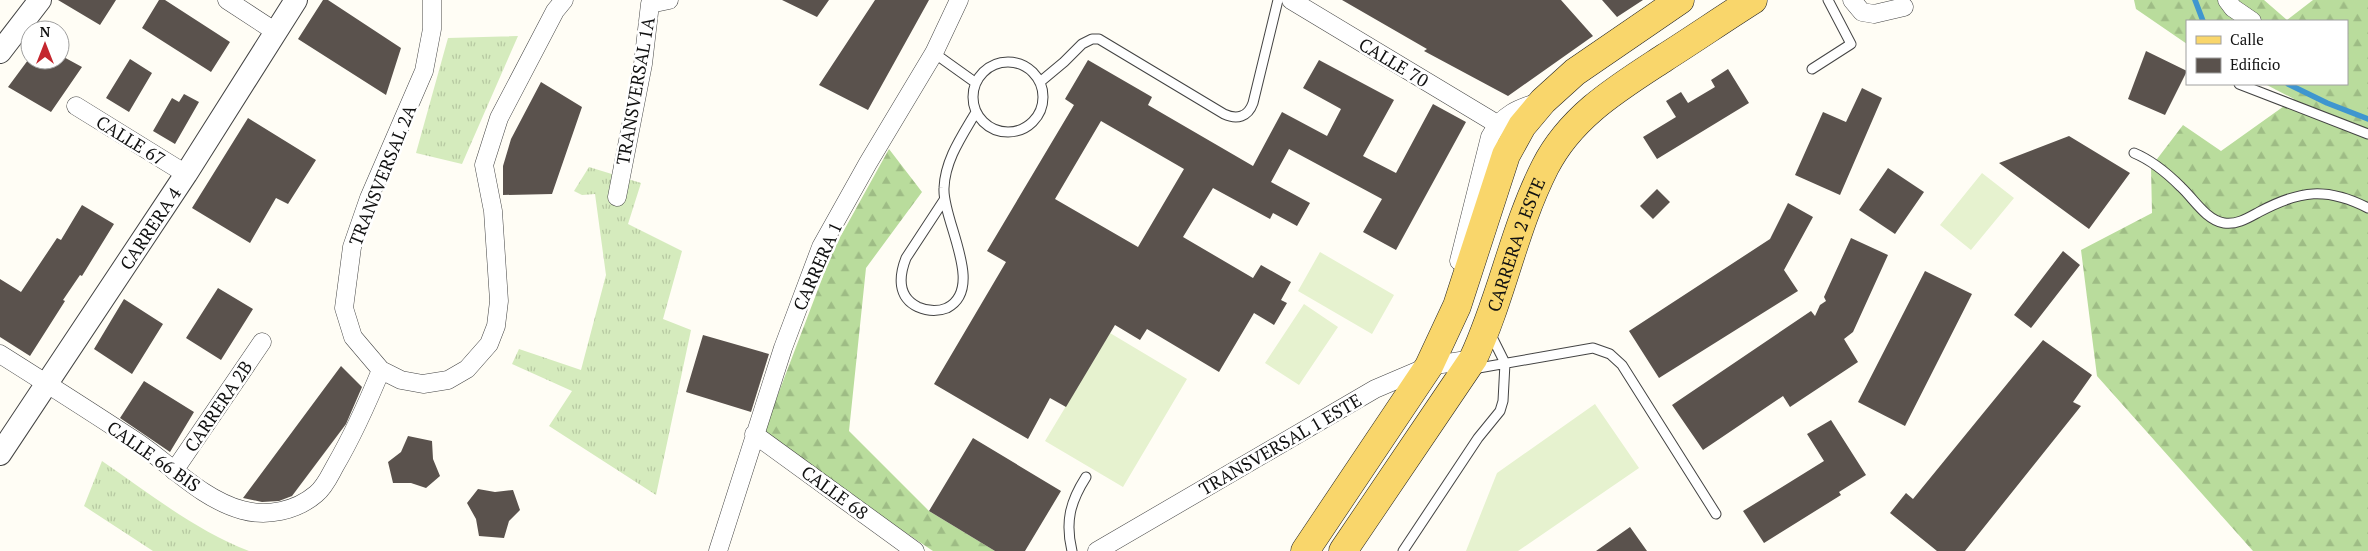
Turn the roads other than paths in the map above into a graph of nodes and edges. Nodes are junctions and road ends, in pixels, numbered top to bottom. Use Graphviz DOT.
graph roads {
  1 [pos="40,0"];
  2 [pos="227,0"];
  3 [pos="296,0"];
  4 [pos="432,0"];
  5 [pos="564,0"];
  6 [pos="669,0"];
  7 [pos="959,0"];
  8 [pos="1278,0"];
  9 [pos="1291,0"];
  10 [pos="1680,0"];
  11 [pos="1753,0"];
  12 [pos="1828,0"];
  13 [pos="1852,0"];
  14 [pos="2227,0"];
  15 [pos="647,2"];
  16 [pos="1904,7"];
  17 [pos="2251,20"];
  18 [pos="276,32"];
  19 [pos="0,52"];
  20 [pos="934,53"];
  21 [pos="1812,69"];
  22 [pos="1040,82"];
  23 [pos="976,84"];
  24 [pos="2242,85"];
  25 [pos="1543,101"];
  26 [pos="76,106"];
  27 [pos="976,112"];
  28 [pos="1498,124"];
  29 [pos="2368,134"];
  30 [pos="2134,153"];
  31 [pos="186,174"];
  32 [pos="617,196"];
  33 [pos="944,200"];
  34 [pos="2368,208"];
  35 [pos="1457,306"];
  36 [pos="1487,327"];
  37 [pos="262,342"];
  38 [pos="0,354"];
  39 [pos="1505,363"];
  40 [pos="1469,364"];
  41 [pos="1429,366"];
  42 [pos="381,370"];
  43 [pos="46,384"];
  44 [pos="754,434"];
  45 [pos="0,454"];
  46 [pos="174,471"];
  47 [pos="1086,477"];
  48 [pos="1716,514"];
  49 [pos="718,551"];
  50 [pos="915,551"];
  51 [pos="1072,551"];
  52 [pos="1097,551"];
  53 [pos="1305,551"];
  54 [pos="1343,551"];
  55 [pos="1403,551"];
  1 -- 19 [label="street"];
  2 -- 18 [label="street"];
  3 -- 18 [label="street, CARRERA 4"];
  4 -- 42 [label="street, TRANSVERSAL 2A"];
  5 -- 42 [label="street"];
  6 -- 15 [label="street, TRANSVERSAL 1A"];
  7 -- 20 [label="street, CARRERA 1"];
  8 -- 22 [label="lane"];
  9 -- 28 [label="street, CALLE 70"];
  10 -- 25 [label="main road, CARRERA 2 ESTE"];
  11 -- 36 [label="main road, CARRERA 2 ESTE"];
  12 -- 21 [label="lane"];
  13 -- 16 [label="street"];
  14 -- 17 [label="street"];
  15 -- 32 [label="street, TRANSVERSAL 1A"];
  18 -- 31 [label="street, CARRERA 4"];
  20 -- 23 [label="lane"];
  20 -- 44 [label="street, CARRERA 1"];
  22 -- 23 [label="lane"];
  22 -- 27 [label="lane"];
  23 -- 27 [label="lane"];
  24 -- 29 [label="lane"];
  25 -- 28 [label="street"];
  25 -- 35 [label="main road, CARRERA 2 ESTE"];
  26 -- 31 [label="street, CALLE 67"];
  27 -- 33 [label="lane"];
  28 -- 35 [label="street"];
  30 -- 34 [label="lane"];
  31 -- 43 [label="street, CARRERA 4"];
  33 -- 33 [label="lane"];
  35 -- 41 [label="main road, CARRERA 2 ESTE"];
  36 -- 39 [label="lane"];
  36 -- 40 [label="main road, CARRERA 2 ESTE"];
  37 -- 46 [label="street, CARRERA 2B"];
  38 -- 43 [label="street, CALLE 66 BIS"];
  39 -- 40 [label="lane"];
  39 -- 48 [label="lane"];
  39 -- 55 [label="lane"];
  40 -- 41 [label="street, TRANSVERSAL 1 ESTE"];
  40 -- 54 [label="main road, CARRERA 2 ESTE"];
  41 -- 52 [label="street, TRANSVERSAL 1 ESTE"];
  41 -- 53 [label="main road, CARRERA 2 ESTE"];
  42 -- 46 [label="street, CALLE 66 BIS"];
  43 -- 45 [label="street, CARRERA 4"];
  43 -- 46 [label="street, CALLE 66 BIS"];
  44 -- 49 [label="street, CARRERA 1"];
  44 -- 50 [label="street, CALLE 68"];
  47 -- 51 [label="lane"];
}
